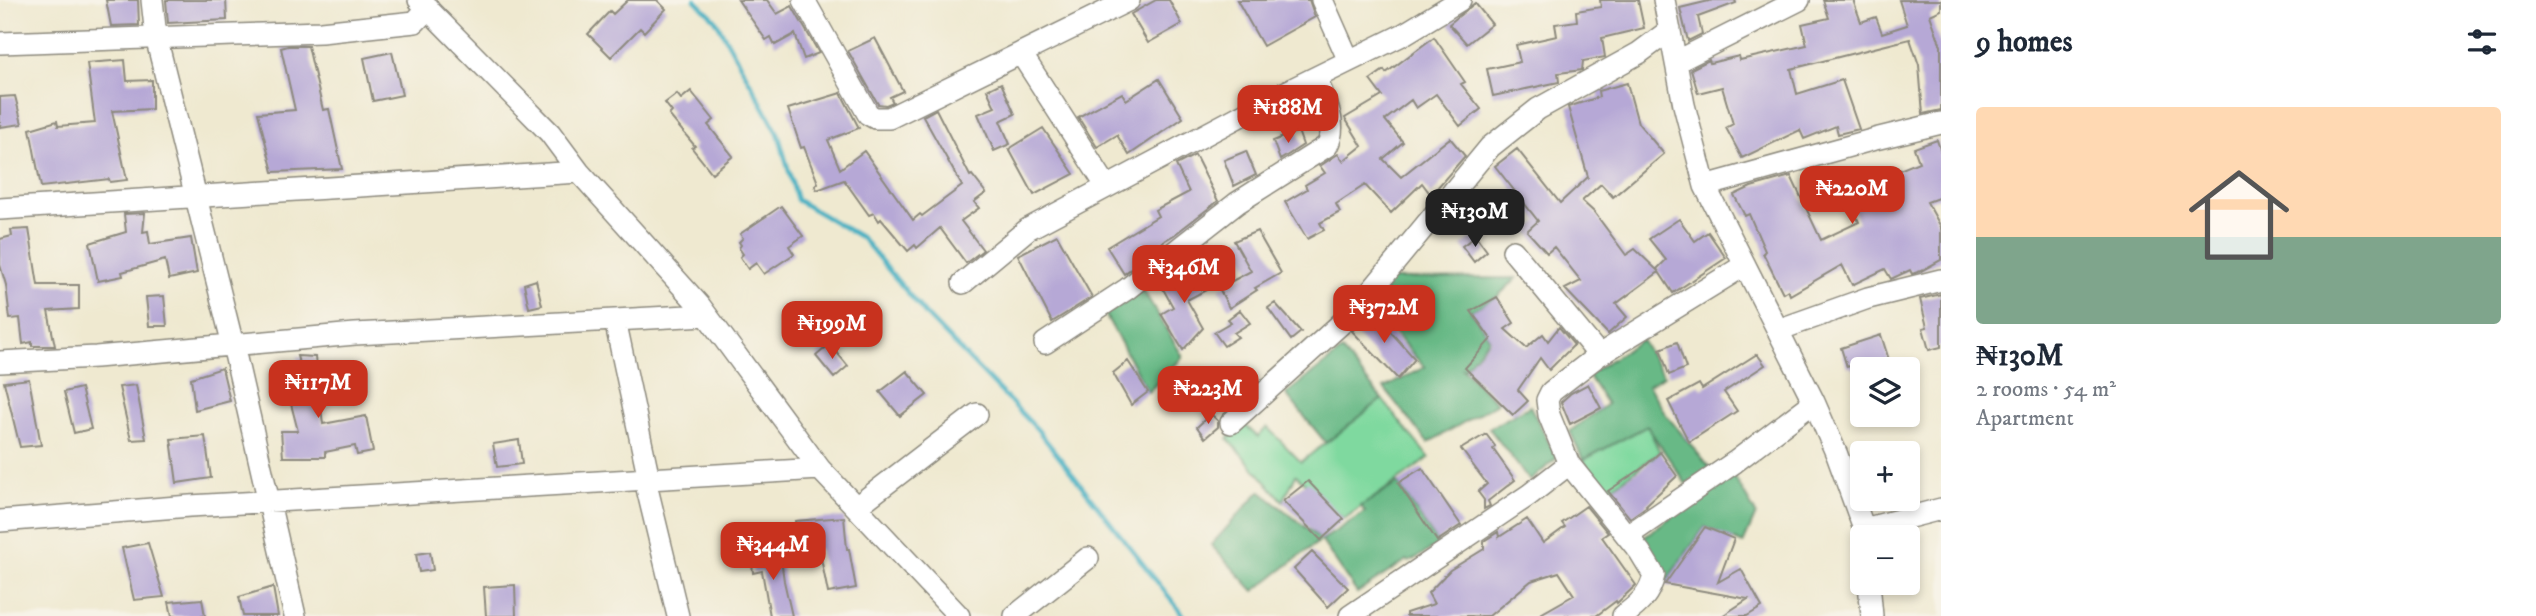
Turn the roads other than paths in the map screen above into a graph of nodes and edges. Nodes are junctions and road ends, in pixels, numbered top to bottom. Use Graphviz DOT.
graph roads {
  1 [pos="152,0"];
  2 [pos="804,0"];
  3 [pos="1129,0"];
  4 [pos="1322,0"];
  5 [pos="1460,0"];
  6 [pos="1664,0"];
  7 [pos="1799,0"];
  8 [pos="423,4"];
  9 [pos="1670,30"];
  10 [pos="156,37"];
  11 [pos="0,43"];
  12 [pos="1022,55"];
  13 [pos="1349,61"];
  14 [pos="1676,62"];
  15 [pos="1316,78"];
  16 [pos="1941,123"];
  17 [pos="579,172"];
  18 [pos="1705,186"];
  19 [pos="1107,187"];
  20 [pos="196,198"];
  21 [pos="0,209"];
  22 [pos="1513,251"];
  23 [pos="1745,265"];
  24 [pos="1941,280"];
  25 [pos="963,283"];
  26 [pos="706,315"];
  27 [pos="615,320"];
  28 [pos="1778,330"];
  29 [pos="1045,342"];
  30 [pos="233,345"];
  31 [pos="1599,355"];
  32 [pos="0,362"];
  33 [pos="1814,402"];
  34 [pos="977,414"];
  35 [pos="1231,423"];
  36 [pos="1569,464"];
  37 [pos="820,469"];
  38 [pos="647,480"];
  39 [pos="270,502"];
  40 [pos="856,507"];
  41 [pos="1941,509"];
  42 [pos="0,520"];
  43 [pos="1861,525"];
  44 [pos="1890,525"];
  45 [pos="1627,536"];
  46 [pos="1088,558"];
  47 [pos="1870,595"];
  48 [pos="295,616"];
  49 [pos="678,616"];
  50 [pos="957,616"];
  51 [pos="1015,616"];
  52 [pos="1350,616"];
  53 [pos="1623,616"];
  54 [pos="1872,616"];
  1 -- 10 [label="street"];
  2 -- 12 [label="street"];
  3 -- 12 [label="street"];
  4 -- 13 [label="street"];
  5 -- 13 [label="street"];
  6 -- 9 [label="street"];
  7 -- 14 [label="street"];
  8 -- 10 [label="street"];
  8 -- 17 [label="street"];
  9 -- 14 [label="street"];
  9 -- 35 [label="street"];
  10 -- 11 [label="street"];
  10 -- 20 [label="street"];
  12 -- 19 [label="street"];
  13 -- 15 [label="street"];
  14 -- 18 [label="street"];
  15 -- 19 [label="street"];
  15 -- 29 [label="street"];
  16 -- 18 [label="street"];
  17 -- 20 [label="street"];
  17 -- 26 [label="street"];
  18 -- 23 [label="street"];
  19 -- 25 [label="street"];
  20 -- 21 [label="street"];
  20 -- 30 [label="street"];
  22 -- 31 [label="street"];
  23 -- 28 [label="street"];
  23 -- 31 [label="street"];
  24 -- 28 [label="street"];
  26 -- 27 [label="street"];
  26 -- 37 [label="street"];
  27 -- 30 [label="street"];
  27 -- 38 [label="street"];
  28 -- 33 [label="street"];
  30 -- 32 [label="street"];
  30 -- 39 [label="street"];
  31 -- 36 [label="street"];
  33 -- 43 [label="street"];
  33 -- 45 [label="street"];
  34 -- 40 [label="street"];
  36 -- 45 [label="street"];
  36 -- 52 [label="street"];
  37 -- 38 [label="street"];
  37 -- 40 [label="street"];
  38 -- 39 [label="street"];
  38 -- 49 [label="street"];
  39 -- 42 [label="street"];
  39 -- 48 [label="street"];
  40 -- 50 [label="street"];
  41 -- 44 [label="street"];
  45 -- 53 [label="street"];
  46 -- 51 [label="street"];
  47 -- 54 [label="street"];
}
